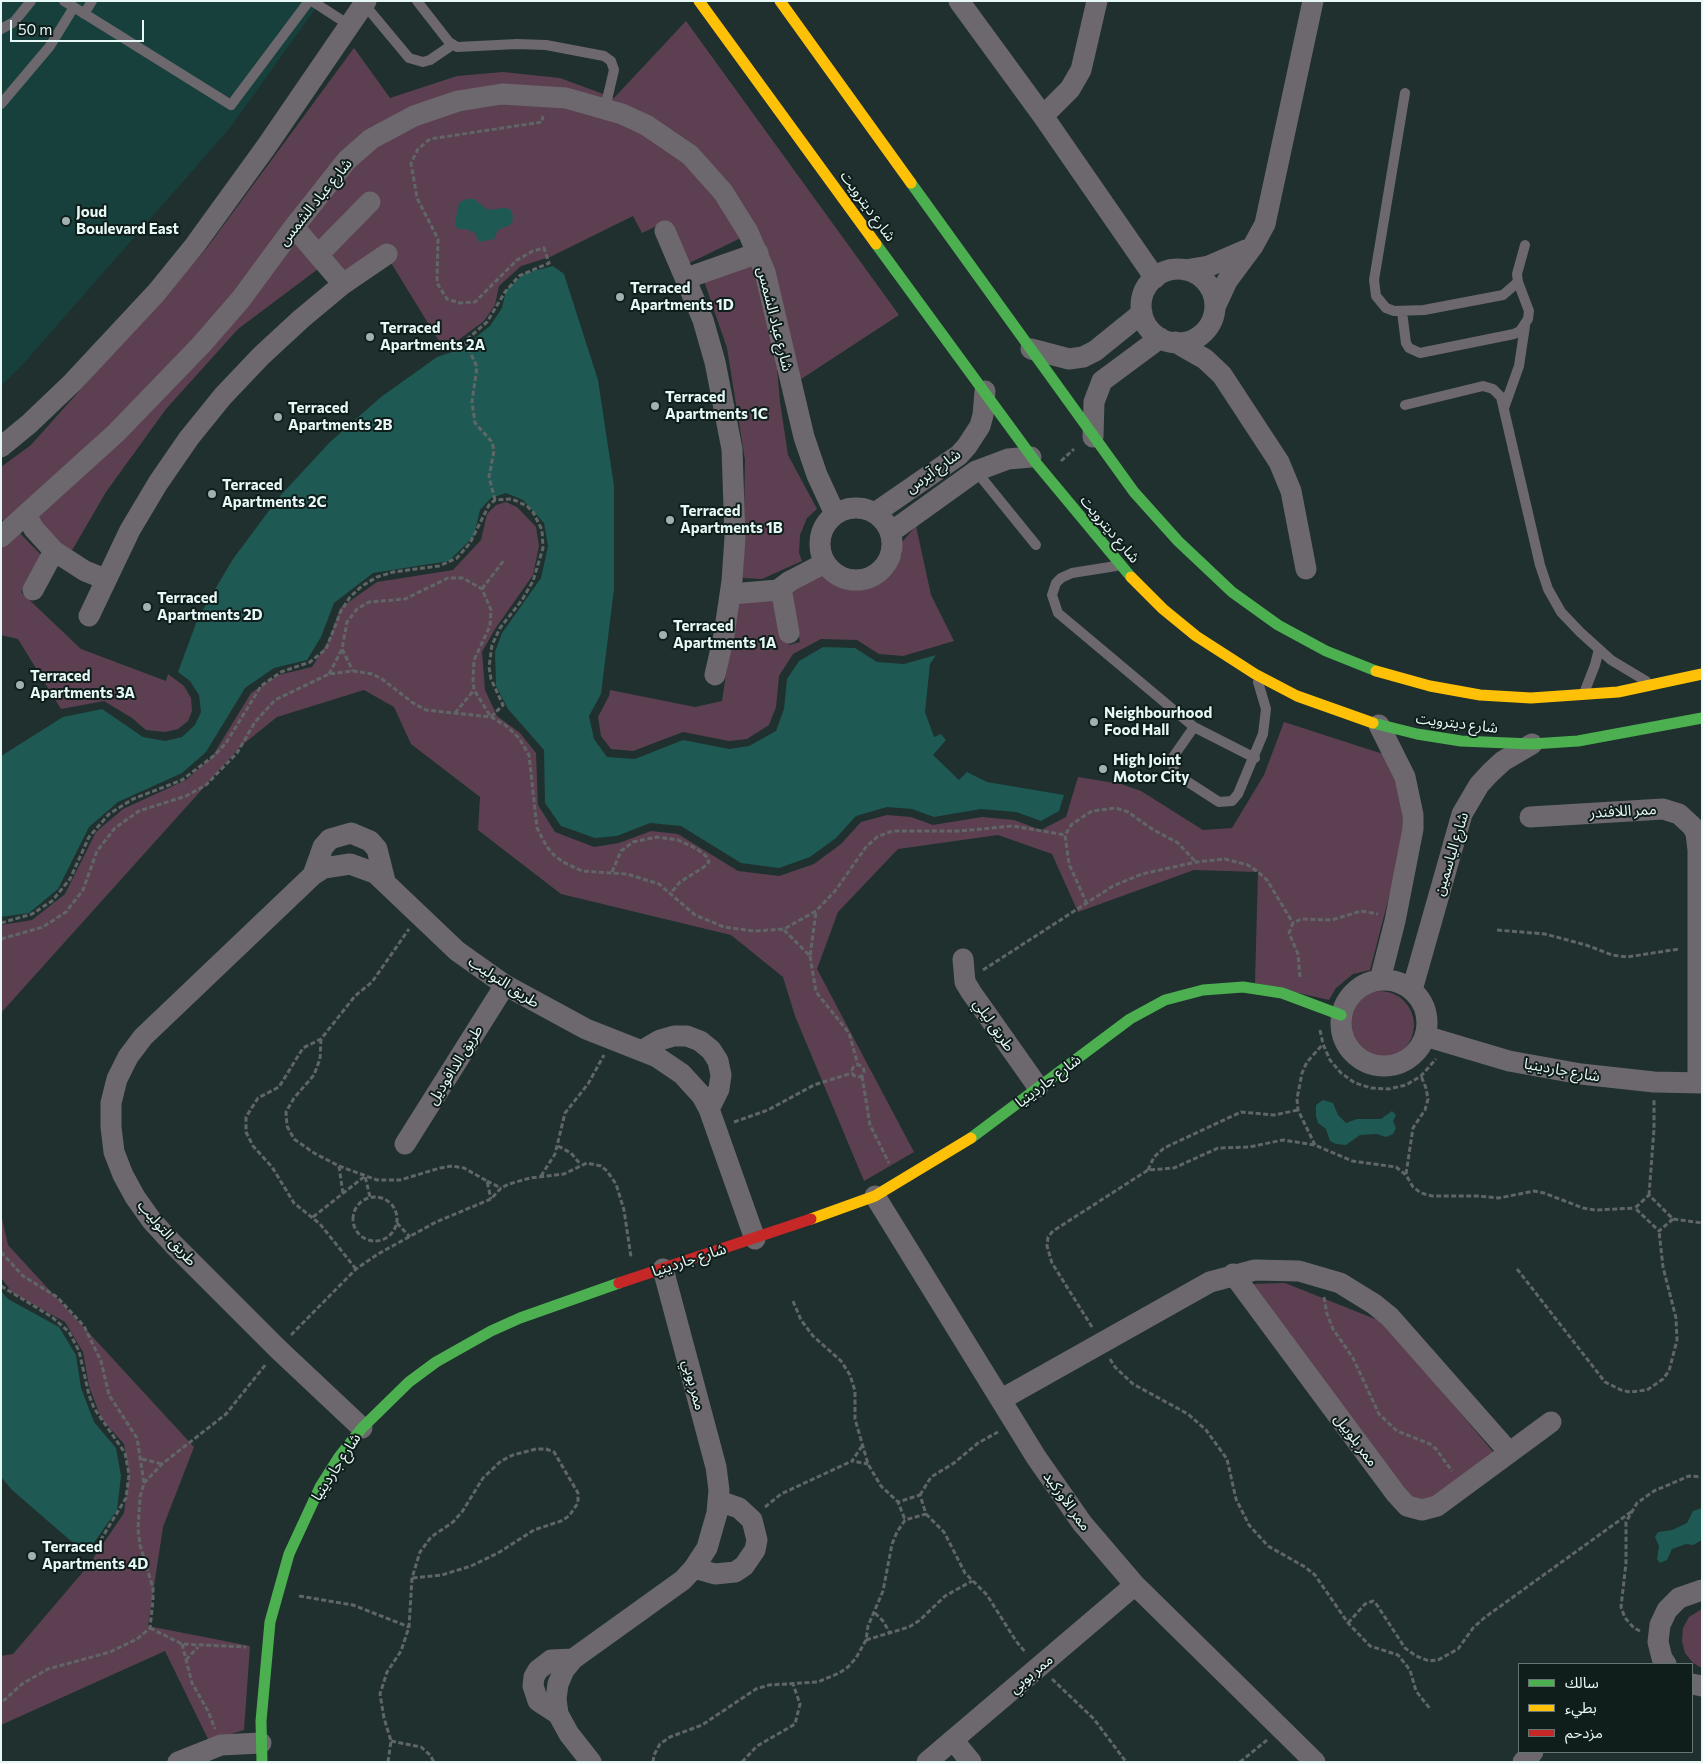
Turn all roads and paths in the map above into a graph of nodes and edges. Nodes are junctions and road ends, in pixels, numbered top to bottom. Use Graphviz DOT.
graph roads {
  1 [pos="31,1"];
  2 [pos="64,1"];
  3 [pos="92,1"];
  4 [pos="310,1"];
  5 [pos="417,1"];
  6 [pos="699,1"];
  7 [pos="780,1"];
  8 [pos="959,1"];
  9 [pos="1098,1"];
  10 [pos="1314,1"];
  11 [pos="365,3"];
  12 [pos="74,8"];
  13 [pos="84,14"];
  14 [pos="349,25"];
  15 [pos="1,29"];
  16 [pos="452,45"];
  17 [pos="1405,93"];
  18 [pos="547,95"];
  19 [pos="1,104"];
  20 [pos="604,108"];
  21 [pos="1043,116"];
  22 [pos="370,202"];
  23 [pos="294,227"];
  24 [pos="665,231"];
  25 [pos="1525,245"];
  26 [pos="1252,246"];
  27 [pos="758,253"];
  28 [pos="387,254"];
  29 [pos="318,255"];
  30 [pos="1185,270"];
  31 [pos="687,278"];
  32 [pos="1154,278"];
  33 [pos="1518,282"];
  34 [pos="344,284"];
  35 [pos="1402,312"];
  36 [pos="1214,313"];
  37 [pos="1142,314"];
  38 [pos="1525,326"];
  39 [pos="1167,340"];
  40 [pos="1031,349"];
  41 [pos="1222,375"];
  42 [pos="985,392"];
  43 [pos="1405,405"];
  44 [pos="1504,408"];
  45 [pos="1093,437"];
  46 [pos="1070,444"];
  47 [pos="1,447"];
  48 [pos="1034,460"];
  49 [pos="976,471"];
  50 [pos="495,500"];
  51 [pos="875,512"];
  52 [pos="836,514"];
  53 [pos="10,525"];
  54 [pos="891,532"];
  55 [pos="1036,545"];
  56 [pos="54,552"];
  57 [pos="504,560"];
  58 [pos="825,563"];
  59 [pos="1120,566"];
  60 [pos="1306,569"];
  61 [pos="105,579"];
  62 [pos="785,585"];
  63 [pos="731,588"];
  64 [pos="33,590"];
  65 [pos="482,590"];
  66 [pos="89,616"];
  67 [pos="789,633"];
  68 [pos="342,649"];
  69 [pos="1599,649"];
  70 [pos="353,670"];
  71 [pos="329,674"];
  72 [pos="1255,674"];
  73 [pos="1702,674"];
  74 [pos="715,676"];
  75 [pos="1654,684"];
  76 [pos="474,690"];
  77 [pos="1582,696"];
  78 [pos="455,713"];
  79 [pos="491,717"];
  80 [pos="1702,718"];
  81 [pos="1379,725"];
  82 [pos="1194,727"];
  83 [pos="1532,744"];
  84 [pos="1255,758"];
  85 [pos="1530,817"];
  86 [pos="1066,835"];
  87 [pos="1196,862"];
  88 [pos="612,872"];
  89 [pos="313,875"];
  90 [pos="385,881"];
  91 [pos="671,893"];
  92 [pos="1087,904"];
  93 [pos="816,911"];
  94 [pos="419,916"];
  95 [pos="1395,921"];
  96 [pos="1,923"];
  97 [pos="1293,923"];
  98 [pos="1700,928"];
  99 [pos="784,930"];
  100 [pos="1497,930"];
  101 [pos="1,939"];
  102 [pos="810,956"];
  103 [pos="963,959"];
  104 [pos="1380,980"];
  105 [pos="965,982"];
  106 [pos="505,985"];
  107 [pos="1412,990"];
  108 [pos="1301,1000"];
  109 [pos="1332,1011"];
  110 [pos="321,1039"];
  111 [pos="1434,1039"];
  112 [pos="611,1040"];
  113 [pos="1322,1044"];
  114 [pos="643,1050"];
  115 [pos="858,1064"];
  116 [pos="852,1073"];
  117 [pos="862,1076"];
  118 [pos="1421,1076"];
  119 [pos="1654,1082"];
  120 [pos="1700,1083"];
  121 [pos="1038,1087"];
  122 [pos="1298,1110"];
  123 [pos="713,1118"];
  124 [pos="405,1144"];
  125 [pos="1315,1145"];
  126 [pos="558,1146"];
  127 [pos="581,1165"];
  128 [pos="339,1166"];
  129 [pos="881,1169"];
  130 [pos="1148,1170"];
  131 [pos="1406,1174"];
  132 [pos="365,1176"];
  133 [pos="540,1176"];
  134 [pos="487,1181"];
  135 [pos="501,1188"];
  136 [pos="343,1195"];
  137 [pos="1649,1195"];
  138 [pos="875,1196"];
  139 [pos="370,1197"];
  140 [pos="491,1199"];
  141 [pos="313,1217"];
  142 [pos="1673,1219"];
  143 [pos="397,1223"];
  144 [pos="1702,1223"];
  145 [pos="1660,1231"];
  146 [pos="410,1237"];
  147 [pos="755,1239"];
  148 [pos="1,1252"];
  149 [pos="356,1269"];
  150 [pos="663,1269"];
  151 [pos="1517,1269"];
  152 [pos="1233,1274"];
  153 [pos="1321,1276"];
  154 [pos="635,1278"];
  155 [pos="1,1286"];
  156 [pos="793,1301"];
  157 [pos="278,1349"];
  158 [pos="1002,1399"];
  159 [pos="1015,1422"];
  160 [pos="1551,1422"];
  161 [pos="362,1428"];
  162 [pos="862,1446"];
  163 [pos="1510,1452"];
  164 [pos="142,1459"];
  165 [pos="852,1461"];
  166 [pos="162,1464"];
  167 [pos="868,1464"];
  168 [pos="1702,1477"];
  169 [pos="144,1483"];
  170 [pos="1463,1487"];
  171 [pos="920,1495"];
  172 [pos="718,1501"];
  173 [pos="898,1502"];
  174 [pos="1631,1512"];
  175 [pos="926,1514"];
  176 [pos="752,1520"];
  177 [pos="905,1520"];
  178 [pos="94,1550"];
  179 [pos="694,1568"];
  180 [pos="412,1578"];
  181 [pos="972,1581"];
  182 [pos="1135,1585"];
  183 [pos="1702,1590"];
  184 [pos="276,1594"];
  185 [pos="875,1613"];
  186 [pos="1348,1622"];
  187 [pos="150,1628"];
  188 [pos="409,1628"];
  189 [pos="890,1633"];
  190 [pos="1645,1633"];
  191 [pos="866,1640"];
  192 [pos="182,1644"];
  193 [pos="199,1646"];
  194 [pos="266,1650"];
  195 [pos="186,1660"];
  196 [pos="1661,1662"];
  197 [pos="1039,1667"];
  198 [pos="793,1684"];
  199 [pos="1,1703"];
  200 [pos="1284,1730"];
  201 [pos="953,1740"];
  202 [pos="391,1741"];
  203 [pos="221,1745"];
  204 [pos="262,1753"];
  205 [pos="1532,1753"];
  206 [pos="178,1762"];
  207 [pos="388,1762"];
  208 [pos="434,1762"];
  209 [pos="590,1762"];
  210 [pos="653,1762"];
  211 [pos="742,1762"];
  212 [pos="927,1762"];
  213 [pos="970,1762"];
  214 [pos="1126,1762"];
  215 [pos="1240,1762"];
  216 [pos="1315,1762"];
  217 [pos="1523,1762"];
  1 -- 15 [label="lane"];
  2 -- 12 [label="lane"];
  3 -- 13 [label="lane"];
  4 -- 13 [label="lane"];
  4 -- 14 [label="lane"];
  5 -- 16 [label="lane"];
  6 -- 42 [label="street, شارع ديترويت"];
  7 -- 40 [label="street, شارع ديترويت"];
  8 -- 21 [label="street"];
  9 -- 21 [label="street"];
  10 -- 26 [label="street"];
  11 -- 14 [label="street"];
  11 -- 16 [label="lane"];
  12 -- 13 [label="lane"];
  12 -- 19 [label="lane"];
  14 -- 47 [label="street"];
  16 -- 20 [label="lane"];
  17 -- 35 [label="lane"];
  18 -- 20 [label="street, شارع عباد الشمس"];
  18 -- 23 [label="street, شارع عباد الشمس"];
  18 -- 50 [label="path"];
  20 -- 27 [label="street, شارع عباد الشمس"];
  21 -- 32 [label="street"];
  22 -- 29 [label="street"];
  23 -- 29 [label="street"];
  23 -- 53 [label="street, شارع عباد الشمس"];
  24 -- 31 [label="street"];
  25 -- 33 [label="lane"];
  26 -- 30 [label="street"];
  26 -- 36 [label="street"];
  27 -- 31 [label="street"];
  27 -- 52 [label="street, شارع عباد الشمس"];
  28 -- 34 [label="street"];
  29 -- 34 [label="street"];
  30 -- 32 [label="street"];
  30 -- 36 [label="street"];
  31 -- 63 [label="street"];
  32 -- 37 [label="street"];
  33 -- 35 [label="lane"];
  33 -- 38 [label="lane"];
  34 -- 61 [label="street"];
  35 -- 38 [label="lane"];
  36 -- 39 [label="street"];
  36 -- 41 [label="street"];
  37 -- 39 [label="street"];
  37 -- 40 [label="street"];
  38 -- 44 [label="lane"];
  39 -- 41 [label="street"];
  39 -- 45 [label="street"];
  40 -- 45 [label="street, شارع ديترويت"];
  41 -- 60 [label="street"];
  42 -- 48 [label="street, شارع ديترويت"];
  42 -- 51 [label="street, شارع آيرس"];
  43 -- 44 [label="lane"];
  44 -- 69 [label="lane"];
  45 -- 77 [label="street, شارع ديترويت"];
  46 -- 48 [label="path"];
  48 -- 49 [label="street, شارع آيرس"];
  48 -- 59 [label="street, شارع ديترويت"];
  49 -- 54 [label="street, شارع آيرس"];
  49 -- 55 [label="lane"];
  50 -- 79 [label="path"];
  50 -- 96 [label="path"];
  51 -- 52 [label="street"];
  51 -- 54 [label="street"];
  52 -- 58 [label="street"];
  53 -- 56 [label="street"];
  54 -- 58 [label="street"];
  56 -- 61 [label="street"];
  56 -- 64 [label="street"];
  57 -- 65 [label="path"];
  58 -- 62 [label="street"];
  59 -- 72 [label="street, شارع ديترويت"];
  59 -- 82 [label="lane"];
  61 -- 66 [label="street"];
  62 -- 63 [label="street"];
  62 -- 67 [label="street"];
  63 -- 74 [label="street"];
  65 -- 68 [label="path"];
  65 -- 76 [label="path"];
  68 -- 70 [label="path"];
  68 -- 71 [label="path"];
  69 -- 75 [label="lane"];
  69 -- 77 [label="lane"];
  70 -- 71 [label="path"];
  70 -- 78 [label="path"];
  71 -- 101 [label="path"];
  72 -- 81 [label="street, شارع ديترويت"];
  72 -- 84 [label="lane"];
  73 -- 75 [label="street, شارع ديترويت"];
  75 -- 77 [label="street, شارع ديترويت"];
  76 -- 78 [label="path"];
  76 -- 79 [label="path"];
  78 -- 79 [label="path"];
  79 -- 88 [label="path"];
  80 -- 83 [label="street, شارع ديترويت"];
  81 -- 83 [label="street, شارع ديترويت"];
  81 -- 95 [label="street"];
  82 -- 84 [label="lane"];
  82 -- 84 [label="lane"];
  83 -- 107 [label="street, شارع الياسمين"];
  85 -- 98 [label="street, ممر اللافندر"];
  86 -- 87 [label="path"];
  86 -- 92 [label="path"];
  86 -- 93 [label="path"];
  87 -- 92 [label="path"];
  87 -- 97 [label="path"];
  88 -- 91 [label="path"];
  88 -- 91 [label="path"];
  89 -- 90 [label="street, طريق التوليب"];
  89 -- 90 [label="street, طريق التوليب"];
  89 -- 157 [label="street, طريق التوليب"];
  90 -- 94 [label="street, طريق التوليب"];
  91 -- 99 [label="path"];
  92 -- 105 [label="path"];
  93 -- 99 [label="path"];
  93 -- 102 [label="path"];
  94 -- 106 [label="street, طريق التوليب"];
  94 -- 110 [label="path"];
  95 -- 97 [label="path"];
  95 -- 104 [label="street"];
  97 -- 108 [label="path"];
  98 -- 100 [label="path"];
  98 -- 120 [label="street, ممر اللافندر"];
  99 -- 102 [label="path"];
  102 -- 115 [label="path"];
  103 -- 105 [label="street, طريق ليلي"];
  104 -- 107 [label="street"];
  104 -- 109 [label="street"];
  105 -- 121 [label="street, طريق ليلي"];
  106 -- 112 [label="street, طريق التوليب"];
  106 -- 124 [label="street, طريق الدافوديل"];
  107 -- 111 [label="street"];
  108 -- 109 [label="street, شارع جاردينيا"];
  108 -- 121 [label="street, شارع جاردينيا"];
  109 -- 111 [label="street"];
  109 -- 113 [label="path"];
  110 -- 128 [label="path"];
  110 -- 141 [label="path"];
  111 -- 118 [label="path"];
  111 -- 119 [label="street, شارع جاردينيا"];
  112 -- 114 [label="street, طريق التوليب"];
  112 -- 126 [label="path"];
  113 -- 118 [label="path"];
  113 -- 122 [label="path"];
  114 -- 123 [label="street, طريق التوليب"];
  114 -- 123 [label="street"];
  115 -- 116 [label="path"];
  115 -- 117 [label="path"];
  116 -- 117 [label="path"];
  116 -- 123 [label="path"];
  117 -- 129 [label="path"];
  118 -- 131 [label="path"];
  119 -- 120 [label="street, شارع جاردينيا"];
  119 -- 137 [label="path"];
  121 -- 138 [label="street, شارع جاردينيا"];
  122 -- 125 [label="path"];
  122 -- 130 [label="path"];
  123 -- 147 [label="street, طريق التوليب"];
  126 -- 127 [label="path"];
  126 -- 133 [label="path"];
  127 -- 133 [label="path"];
  127 -- 154 [label="path"];
  128 -- 132 [label="path"];
  128 -- 136 [label="path"];
  132 -- 134 [label="path"];
  132 -- 136 [label="path"];
  132 -- 139 [label="path"];
  133 -- 135 [label="path"];
  134 -- 135 [label="path"];
  134 -- 140 [label="path"];
  135 -- 140 [label="path"];
  136 -- 141 [label="path"];
  137 -- 142 [label="path"];
  137 -- 145 [label="path"];
  138 -- 147 [label="street, شارع جاردينيا"];
  138 -- 158 [label="street, ممر الأوركيد"];
  139 -- 143 [label="path"];
  139 -- 143 [label="path"];
  140 -- 146 [label="path"];
  141 -- 149 [label="path"];
  142 -- 144 [label="path"];
  142 -- 145 [label="path"];
  143 -- 146 [label="path"];
  145 -- 151 [label="path"];
  146 -- 149 [label="path"];
  147 -- 150 [label="street, شارع جاردينيا"];
  148 -- 164 [label="path"];
  149 -- 157 [label="path"];
  150 -- 154 [label="street, شارع جاردينيا"];
  150 -- 172 [label="street, ممر بوبي"];
  152 -- 153 [label="street"];
  152 -- 158 [label="street"];
  152 -- 170 [label="street, ممر بلوبيل"];
  153 -- 163 [label="street"];
  153 -- 170 [label="path"];
  154 -- 161 [label="street, شارع جاردينيا"];
  155 -- 178 [label="path"];
  156 -- 162 [label="path"];
  157 -- 161 [label="street, طريق التوليب"];
  157 -- 166 [label="path"];
  158 -- 159 [label="street, ممر الأوركيد"];
  159 -- 171 [label="path"];
  159 -- 182 [label="street, ممر الأوركيد"];
  160 -- 163 [label="street, ممر بلوبيل"];
  161 -- 184 [label="street, شارع جاردينيا"];
  162 -- 165 [label="path"];
  162 -- 167 [label="path"];
  163 -- 170 [label="street, ممر بلوبيل"];
  164 -- 166 [label="path"];
  164 -- 169 [label="path"];
  165 -- 167 [label="path"];
  165 -- 176 [label="path"];
  166 -- 169 [label="path"];
  167 -- 173 [label="path"];
  168 -- 174 [label="path"];
  169 -- 187 [label="path"];
  171 -- 173 [label="path"];
  171 -- 175 [label="path"];
  172 -- 176 [label="street"];
  172 -- 179 [label="street, ممر بوبي"];
  173 -- 177 [label="path"];
  174 -- 186 [label="path"];
  174 -- 190 [label="path"];
  175 -- 177 [label="path"];
  175 -- 181 [label="path"];
  176 -- 179 [label="street"];
  177 -- 185 [label="path"];
  179 -- 209 [label="street, ممر بوبي"];
  180 -- 180 [label="path"];
  180 -- 188 [label="path"];
  181 -- 189 [label="path"];
  181 -- 197 [label="path"];
  182 -- 197 [label="street, ممر بوبي"];
  182 -- 200 [label="street, ممر الأوركيد"];
  183 -- 196 [label="street"];
  184 -- 188 [label="path"];
  184 -- 194 [label="street, شارع جاردينيا"];
  185 -- 189 [label="path"];
  185 -- 191 [label="path"];
  187 -- 192 [label="path"];
  187 -- 199 [label="path"];
  188 -- 202 [label="path"];
  189 -- 191 [label="path"];
  191 -- 198 [label="path"];
  192 -- 193 [label="path"];
  192 -- 195 [label="path"];
  193 -- 194 [label="path"];
  193 -- 195 [label="path"];
  194 -- 204 [label="street, شارع جاردينيا"];
  195 -- 203 [label="path"];
  197 -- 201 [label="street, ممر بوبي"];
  197 -- 214 [label="path"];
  198 -- 210 [label="path"];
  198 -- 211 [label="path"];
  200 -- 215 [label="path"];
  200 -- 216 [label="street, ممر الأوركيد"];
  201 -- 212 [label="street, ممر بوبي"];
  201 -- 213 [label="street"];
  202 -- 207 [label="path"];
  202 -- 208 [label="path"];
  203 -- 204 [label="street"];
  203 -- 206 [label="street"];
  205 -- 217 [label="street"];
}
